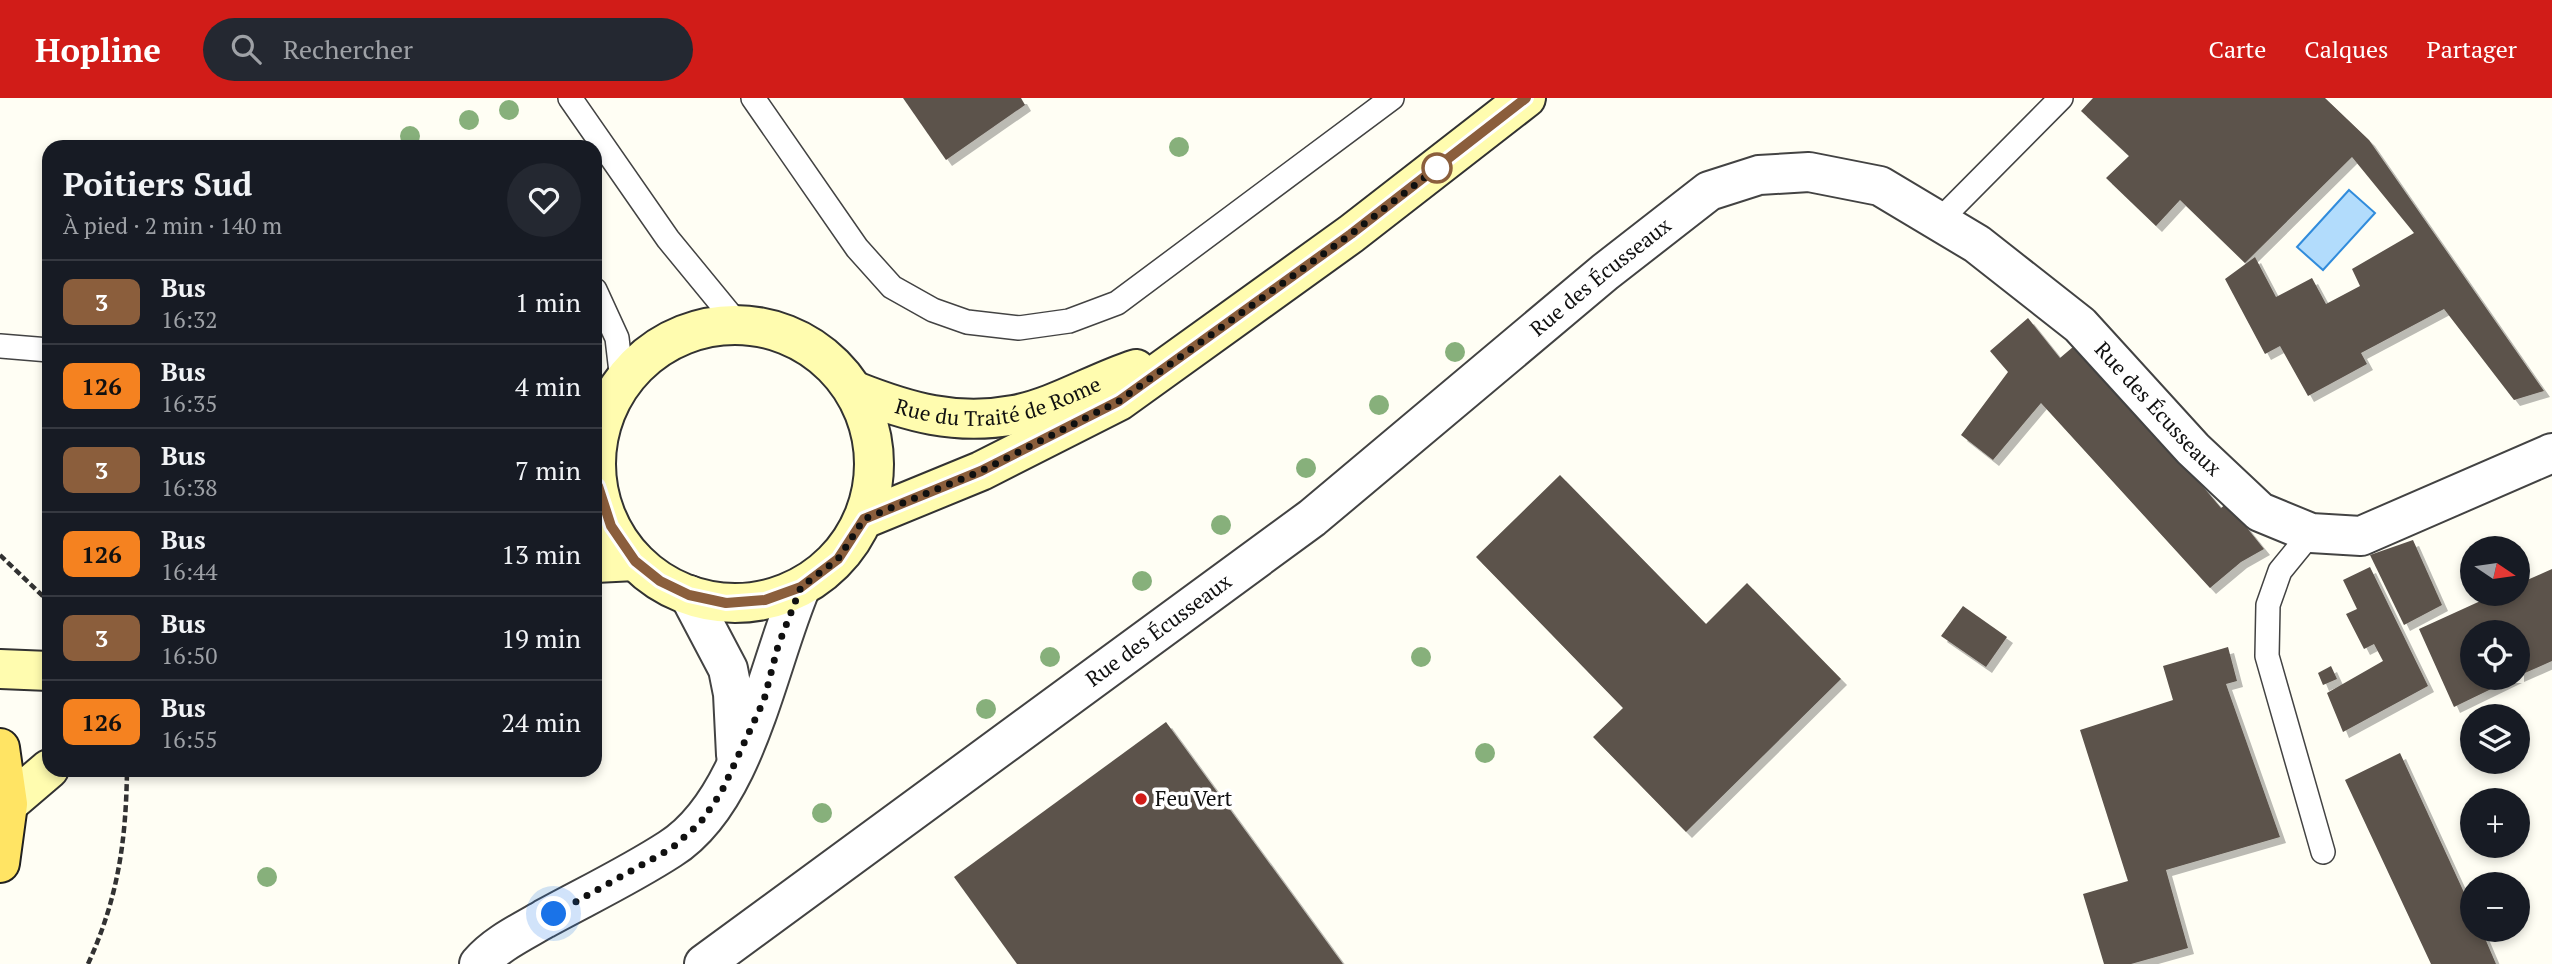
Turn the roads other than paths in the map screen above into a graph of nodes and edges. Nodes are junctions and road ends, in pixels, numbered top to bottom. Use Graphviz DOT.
graph roads {
  1 [pos="570,98"];
  2 [pos="753,98"];
  3 [pos="1392,98"];
  4 [pos="1526,98"];
  5 [pos="2061,98"];
  6 [pos="599,140"];
  7 [pos="602,144"];
  8 [pos="1939,221"];
  9 [pos="602,305"];
  10 [pos="737,323"];
  11 [pos="0,346"];
  12 [pos="42,349"];
  13 [pos="1181,355"];
  14 [pos="622,382"];
  15 [pos="855,391"];
  16 [pos="602,425"];
  17 [pos="2552,453"];
  18 [pos="602,499"];
  19 [pos="864,519"];
  20 [pos="2311,533"];
  21 [pos="635,561"];
  22 [pos="602,563"];
  23 [pos="801,587"];
  24 [pos="689,595"];
  25 [pos="0,669"];
  26 [pos="42,671"];
  27 [pos="0,748"];
  28 [pos="736,761"];
  29 [pos="42,775"];
  30 [pos="8,804"];
  31 [pos="2323,852"];
  32 [pos="0,863"];
  33 [pos="479,964"];
  34 [pos="704,964"];
  1 -- 6 [label="lane"];
  2 -- 3 [label="lane"];
  4 -- 13 [label="street, Rue du Traité de Rome"];
  5 -- 8 [label="lane"];
  7 -- 10 [label="lane"];
  8 -- 20 [label="street, Rue des Écusseaux"];
  8 -- 34 [label="street, Rue des Écusseaux"];
  9 -- 14 [label="lane"];
  10 -- 14 [label="street"];
  10 -- 15 [label="street"];
  11 -- 12 [label="lane"];
  13 -- 15 [label="street, Rue du Traité de Rome"];
  13 -- 19 [label="street, Rue du Traité de Rome"];
  14 -- 16 [label="street"];
  15 -- 19 [label="street"];
  17 -- 20 [label="street, Rue des Écusseaux"];
  18 -- 21 [label="street"];
  19 -- 23 [label="street"];
  20 -- 31 [label="lane"];
  21 -- 22 [label="street"];
  21 -- 24 [label="street"];
  23 -- 24 [label="street"];
  23 -- 28 [label="street"];
  24 -- 28 [label="street"];
  25 -- 26 [label="street"];
  27 -- 30 [label="main road"];
  28 -- 33 [label="street"];
  29 -- 30 [label="street"];
  30 -- 32 [label="main road"];
}
